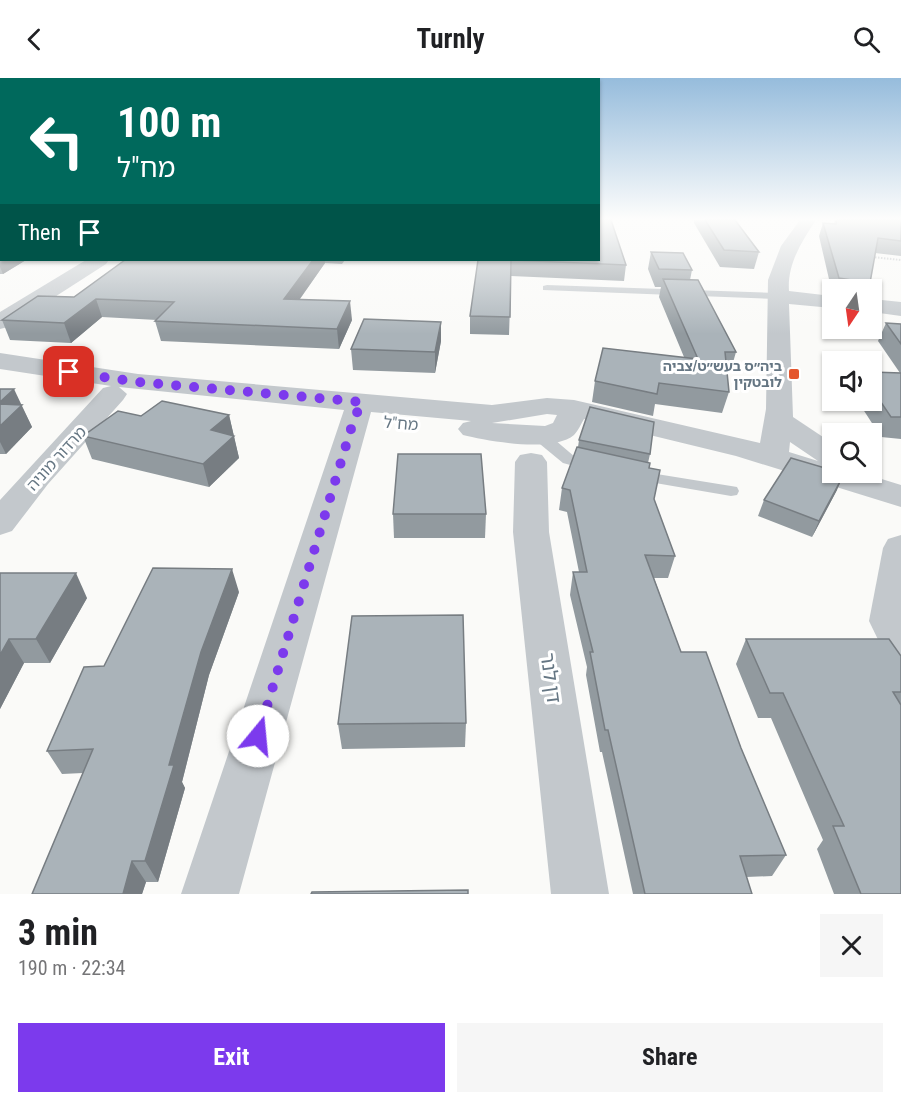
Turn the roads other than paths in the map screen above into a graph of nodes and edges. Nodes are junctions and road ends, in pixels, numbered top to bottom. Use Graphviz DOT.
graph roads {
  1 [pos="786,258"];
  2 [pos="67,261"];
  3 [pos="97,261"];
  4 [pos="548,288"];
  5 [pos="777,296"];
  6 [pos="0,301"];
  7 [pos="822,301"];
  8 [pos="882,307"];
  9 [pos="901,309"];
  10 [pos="0,322"];
  11 [pos="0,361"];
  12 [pos="0,383"];
  13 [pos="113,394"];
  14 [pos="574,408"];
  15 [pos="358,411"];
  16 [pos="778,420"];
  17 [pos="533,449"];
  18 [pos="822,449"];
  19 [pos="773,458"];
  20 [pos="822,464"];
  21 [pos="603,469"];
  22 [pos="882,471"];
  23 [pos="901,473"];
  24 [pos="626,474"];
  25 [pos="731,491"];
  26 [pos="901,496"];
  27 [pos="901,505"];
  28 [pos="0,523"];
  29 [pos="901,548"];
  30 [pos="901,644"];
  31 [pos="210,894"];
  32 [pos="580,894"];
  1 -- 5 [label="street"];
  2 -- 6 [label="street"];
  3 -- 10 [label="street"];
  4 -- 5 [label="lane"];
  5 -- 7 [label="street"];
  5 -- 16 [label="street"];
  8 -- 9 [label="street"];
  11 -- 15 [label="street, מח\"ל"];
  12 -- 13 [label="street, מח\"ל"];
  13 -- 15 [label="street, מח\"ל"];
  13 -- 28 [label="street, מרדור מוניה"];
  14 -- 15 [label="street, מח\"ל"];
  14 -- 17 [label="street, מח\"ל"];
  14 -- 19 [label="street, מח\"ל"];
  15 -- 17 [label="street, מח\"ל"];
  15 -- 31 [label="street"];
  16 -- 18 [label="street"];
  16 -- 19 [label="street"];
  17 -- 21 [label="lane"];
  17 -- 32 [label="street, דן לנר"];
  19 -- 20 [label="street, מח\"ל"];
  19 -- 26 [label="street, מח\"ל"];
  22 -- 23 [label="street"];
  24 -- 25 [label="lane"];
  26 -- 27 [label="street"];
  29 -- 30 [label="street"];
}
